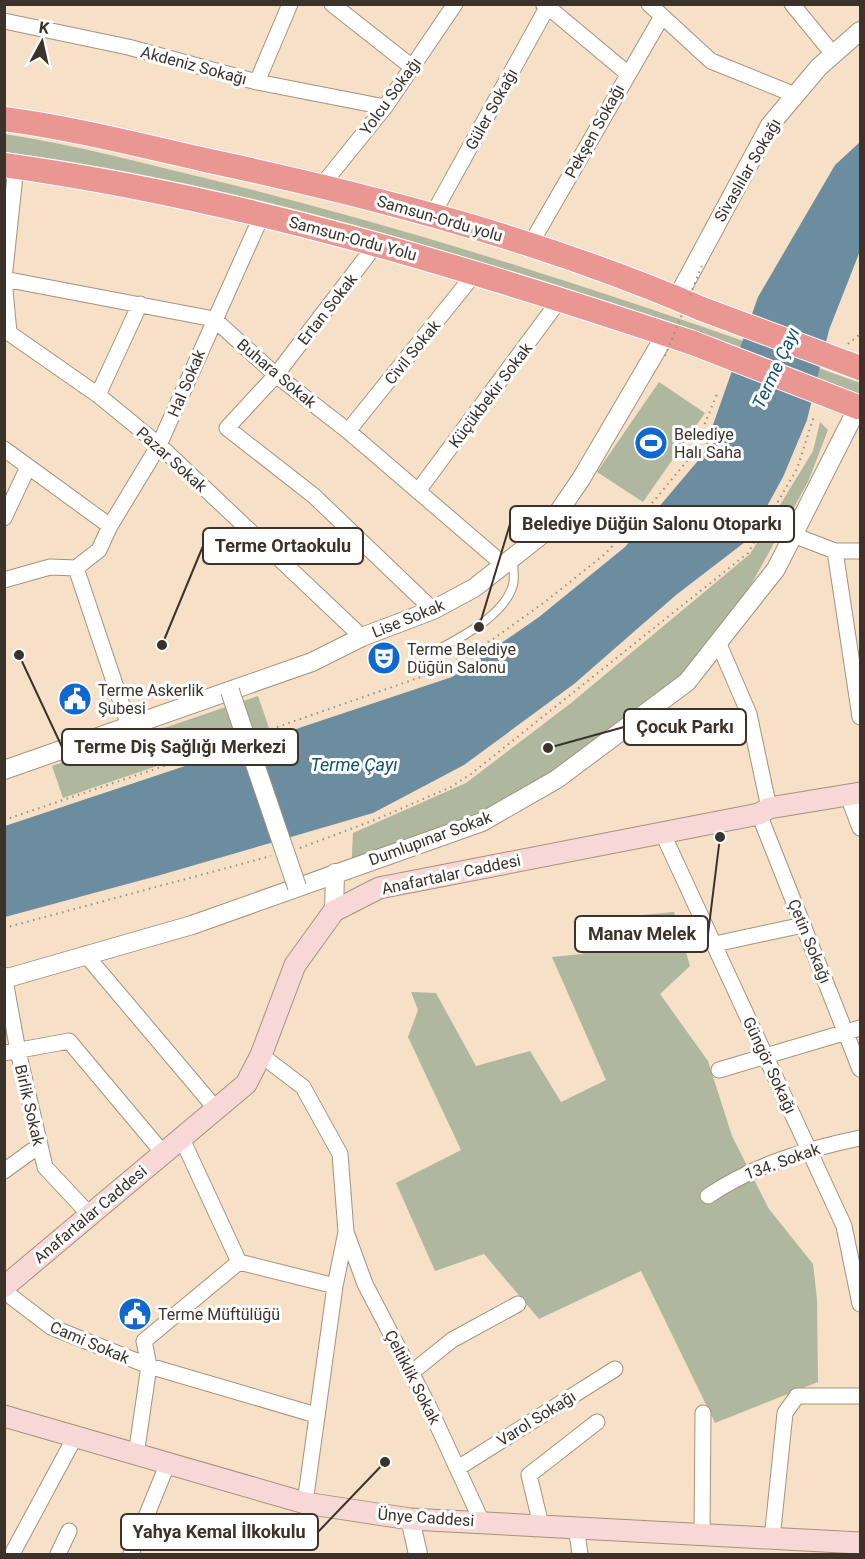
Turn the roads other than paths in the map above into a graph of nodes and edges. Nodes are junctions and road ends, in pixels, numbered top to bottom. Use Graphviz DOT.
graph roads {
  1 [pos="290,4"];
  2 [pos="332,4"];
  3 [pos="455,4"];
  4 [pos="649,4"];
  5 [pos="792,4"];
  6 [pos="547,5"];
  7 [pos="661,18"];
  8 [pos="4,21"];
  9 [pos="861,31"];
  10 [pos="833,54"];
  11 [pos="412,68"];
  12 [pos="627,73"];
  13 [pos="257,82"];
  14 [pos="795,95"];
  15 [pos="385,106"];
  16 [pos="4,119"];
  17 [pos="10,166"];
  18 [pos="322,185"];
  19 [pos="433,214"];
  20 [pos="262,215"];
  21 [pos="377,243"];
  22 [pos="530,245"];
  23 [pos="476,272"];
  24 [pos="4,279"];
  25 [pos="561,298"];
  26 [pos="677,298"];
  27 [pos="140,304"];
  28 [pos="214,319"];
  29 [pos="7,334"];
  30 [pos="666,334"];
  31 [pos="861,369"];
  32 [pos="276,375"];
  33 [pos="98,395"];
  34 [pos="859,407"];
  35 [pos="348,431"];
  36 [pos="159,445"];
  37 [pos="4,449"];
  38 [pos="28,467"];
  39 [pos="418,491"];
  40 [pos="4,518"];
  41 [pos="110,526"];
  42 [pos="793,534"];
  43 [pos="835,551"];
  44 [pos="861,551"];
  45 [pos="509,562"];
  46 [pos="76,568"];
  47 [pos="4,580"];
  48 [pos="433,610"];
  49 [pos="362,637"];
  50 [pos="718,642"];
  51 [pos="430,654"];
  52 [pos="230,691"];
  53 [pos="861,717"];
  54 [pos="129,726"];
  55 [pos="4,770"];
  56 [pos="854,794"];
  57 [pos="764,811"];
  58 [pos="861,828"];
  59 [pos="662,831"];
  60 [pos="335,873"];
  61 [pos="297,887"];
  62 [pos="334,911"];
  63 [pos="803,925"];
  64 [pos="715,944"];
  65 [pos="85,954"];
  66 [pos="5,978"];
  67 [pos="854,1031"];
  68 [pos="11,1052"];
  69 [pos="261,1055"];
  70 [pos="766,1055"];
  71 [pos="861,1069"];
  72 [pos="719,1070"];
  73 [pos="216,1109"];
  74 [pos="182,1138"];
  75 [pos="861,1138"];
  76 [pos="40,1145"];
  77 [pos="809,1149"];
  78 [pos="163,1153"];
  79 [pos="4,1171"];
  80 [pos="708,1196"];
  81 [pos="89,1214"];
  82 [pos="346,1232"];
  83 [pos="854,1246"];
  84 [pos="239,1262"];
  85 [pos="335,1286"];
  86 [pos="4,1289"];
  87 [pos="518,1304"];
  88 [pos="861,1304"];
  89 [pos="149,1366"];
  90 [pos="615,1368"];
  91 [pos="411,1373"];
  92 [pos="861,1396"];
  93 [pos="703,1413"];
  94 [pos="316,1415"];
  95 [pos="4,1416"];
  96 [pos="597,1422"];
  97 [pos="75,1437"];
  98 [pos="136,1455"];
  99 [pos="167,1465"];
  100 [pos="458,1468"];
  101 [pos="305,1503"];
  102 [pos="410,1519"];
  103 [pos="482,1522"];
  104 [pos="540,1525"];
  105 [pos="576,1526"];
  106 [pos="69,1531"];
  107 [pos="702,1534"];
  108 [pos="772,1539"];
  109 [pos="861,1543"];
  110 [pos="804,1547"];
  111 [pos="12,1554"];
  112 [pos="58,1554"];
  113 [pos="131,1554"];
  114 [pos="418,1554"];
  115 [pos="580,1554"];
  1 -- 13 [label="street"];
  2 -- 11 [label="street"];
  3 -- 11 [label="street, Yolcu Sokağı"];
  4 -- 7 [label="street"];
  5 -- 10 [label="street"];
  6 -- 12 [label="street"];
  6 -- 19 [label="street, Güler Sokağı"];
  7 -- 12 [label="street, Pekşen Sokağı"];
  7 -- 14 [label="street"];
  8 -- 13 [label="street, Akdeniz Sokağı"];
  9 -- 10 [label="street, Sivaslılar Sokağı"];
  10 -- 14 [label="street, Sivaslılar Sokağı"];
  11 -- 15 [label="street, Yolcu Sokağı"];
  12 -- 22 [label="street, Pekşen Sokağı"];
  13 -- 15 [label="street, Akdeniz Sokağı"];
  14 -- 26 [label="street, Sivaslılar Sokağı"];
  15 -- 18 [label="street, Yolcu Sokağı"];
  16 -- 18 [label="highway, Samsun-Ordu yolu"];
  17 -- 20 [label="highway, Samsun-Ordu Yolu"];
  17 -- 24 [label="street, Pazar Sokak"];
  18 -- 19 [label="highway, Samsun-Ordu yolu"];
  19 -- 22 [label="highway, Samsun-Ordu yolu"];
  20 -- 21 [label="highway, Samsun-Ordu Yolu"];
  20 -- 28 [label="street, Hal Sokak"];
  21 -- 23 [label="highway, Samsun-Ordu Yolu"];
  21 -- 32 [label="street, Ertan Sokak"];
  22 -- 26 [label="highway, Samsun-Ordu yolu"];
  23 -- 25 [label="highway, Samsun-Ordu Yolu"];
  23 -- 35 [label="street, Civil Sokak"];
  24 -- 27 [label="street"];
  24 -- 29 [label="street, Pazar Sokak"];
  25 -- 30 [label="highway, Samsun-Ordu Yolu"];
  25 -- 39 [label="street, Küçükbekir Sokak"];
  26 -- 31 [label="highway, Samsun-Ordu yolu, bridge"];
  27 -- 28 [label="street"];
  27 -- 33 [label="street"];
  28 -- 32 [label="street, Buhara Sokak"];
  28 -- 36 [label="street, Hal Sokak"];
  29 -- 33 [label="street, Pazar Sokak"];
  30 -- 34 [label="highway, Samsun-Ordu Yolu, bridge"];
  30 -- 45 [label="street, Lise Sokak"];
  32 -- 35 [label="street, Buhara Sokak"];
  32 -- 48 [label="street, Ertan Sokak"];
  33 -- 36 [label="street, Pazar Sokak"];
  34 -- 42 [label="street, Dumlupınar Sokak"];
  35 -- 39 [label="street, Buhara Sokak"];
  36 -- 41 [label="street, Hal Sokak"];
  36 -- 49 [label="street, Pazar Sokak"];
  37 -- 38 [label="street"];
  38 -- 40 [label="street"];
  38 -- 41 [label="street"];
  39 -- 45 [label="street, Buhara Sokak"];
  41 -- 46 [label="street, Hal Sokak"];
  42 -- 43 [label="street"];
  42 -- 50 [label="street, Dumlupınar Sokak"];
  43 -- 44 [label="street"];
  43 -- 53 [label="street"];
  45 -- 48 [label="street, Lise Sokak"];
  45 -- 51 [label="lane"];
  46 -- 47 [label="street"];
  46 -- 54 [label="street"];
  48 -- 49 [label="street, Lise Sokak"];
  49 -- 52 [label="street, Lise Sokak"];
  50 -- 57 [label="street, Çetin Sokağı"];
  50 -- 60 [label="street, Dumlupınar Sokak"];
  52 -- 54 [label="street, Lise Sokak"];
  52 -- 61 [label="street, bridge"];
  54 -- 55 [label="street, Lise Sokak"];
  56 -- 57 [label="main road, Anafartalar Caddesi"];
  56 -- 58 [label="street"];
  57 -- 59 [label="main road, Anafartalar Caddesi"];
  57 -- 63 [label="street, Çetin Sokağı"];
  59 -- 62 [label="main road, Anafartalar Caddesi"];
  59 -- 64 [label="street, Güngör Sokağı"];
  60 -- 61 [label="street, Dumlupınar Sokak"];
  60 -- 62 [label="street"];
  61 -- 65 [label="street, Dumlupınar Sokak"];
  62 -- 69 [label="main road, Anafartalar Caddesi"];
  63 -- 64 [label="street"];
  63 -- 67 [label="street, Çetin Sokağı"];
  64 -- 70 [label="street, Güngör Sokağı"];
  65 -- 66 [label="street, Dumlupınar Sokak"];
  65 -- 73 [label="street"];
  66 -- 68 [label="street, Birlik Sokak"];
  67 -- 70 [label="street"];
  67 -- 71 [label="street, Çetin Sokağı"];
  68 -- 76 [label="street, Birlik Sokak"];
  68 -- 78 [label="street"];
  69 -- 73 [label="main road, Anafartalar Caddesi"];
  69 -- 82 [label="street"];
  70 -- 72 [label="street"];
  70 -- 77 [label="street, Güngör Sokağı"];
  73 -- 74 [label="main road, Anafartalar Caddesi"];
  74 -- 78 [label="main road, Anafartalar Caddesi"];
  74 -- 84 [label="street"];
  75 -- 77 [label="street, 134. Sokak"];
  76 -- 79 [label="street"];
  76 -- 81 [label="street, Birlik Sokak"];
  77 -- 80 [label="street, 134. Sokak"];
  77 -- 83 [label="street, Güngör Sokağı"];
  78 -- 81 [label="main road, Anafartalar Caddesi"];
  81 -- 86 [label="main road, Anafartalar Caddesi"];
  82 -- 85 [label="street"];
  82 -- 91 [label="street, Çeltiklik Sokak"];
  83 -- 88 [label="street, Güngör Sokağı"];
  84 -- 85 [label="street"];
  84 -- 89 [label="street"];
  85 -- 94 [label="street"];
  86 -- 89 [label="street, Cami Sokak"];
  87 -- 91 [label="street"];
  89 -- 94 [label="street, Cami Sokak"];
  89 -- 98 [label="street"];
  90 -- 100 [label="street, Varol Sokağı"];
  91 -- 100 [label="street, Çeltiklik Sokak"];
  92 -- 108 [label="street"];
  93 -- 107 [label="street"];
  94 -- 101 [label="street"];
  95 -- 97 [label="main road, Ünye Caddesi"];
  96 -- 104 [label="street"];
  97 -- 98 [label="main road, Ünye Caddesi"];
  97 -- 111 [label="street"];
  98 -- 99 [label="main road, Ünye Caddesi"];
  99 -- 101 [label="main road, Ünye Caddesi"];
  99 -- 113 [label="street"];
  100 -- 103 [label="street, Çeltiklik Sokak"];
  101 -- 102 [label="main road, Ünye Caddesi"];
  102 -- 103 [label="main road, Ünye Caddesi"];
  102 -- 114 [label="street"];
  103 -- 104 [label="main road, Ünye Caddesi"];
  104 -- 105 [label="main road, Ünye Caddesi"];
  105 -- 107 [label="main road, Ünye Caddesi"];
  105 -- 115 [label="street"];
  106 -- 112 [label="street"];
  107 -- 108 [label="main road, Ünye Caddesi"];
  108 -- 110 [label="main road, Ünye Caddesi"];
  109 -- 110 [label="main road, Ünye Caddesi"];
}
